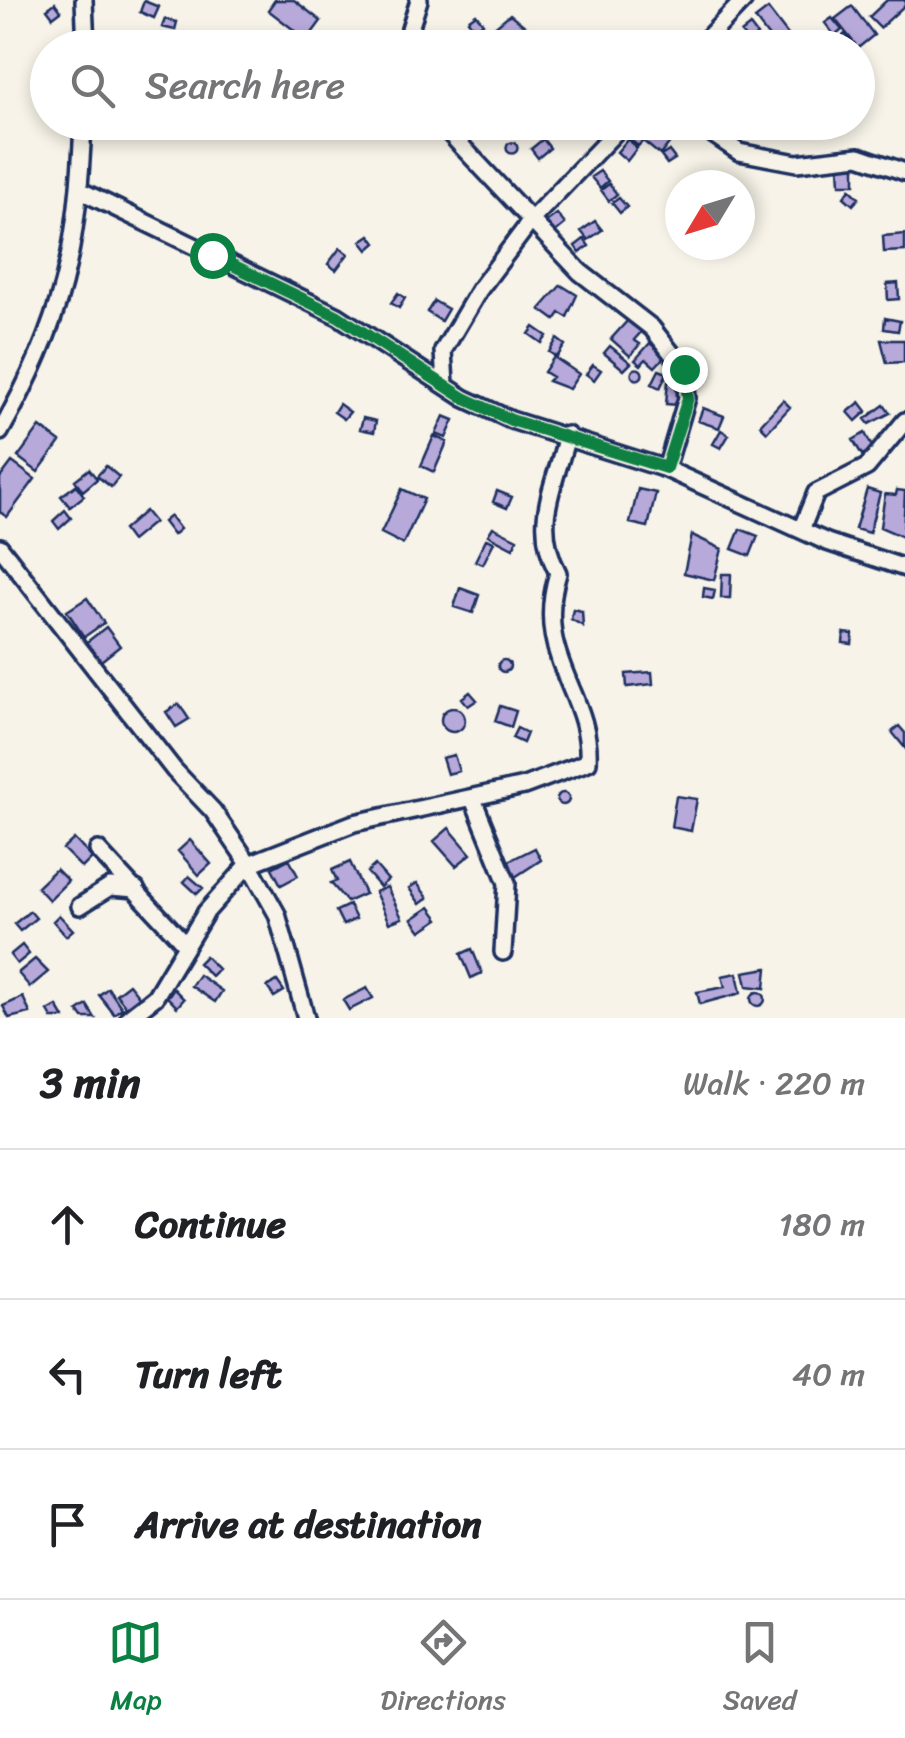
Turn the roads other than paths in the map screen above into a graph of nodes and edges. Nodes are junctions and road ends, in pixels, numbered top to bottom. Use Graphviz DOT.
graph roads {
  1 [pos="84,0"];
  2 [pos="419,0"];
  3 [pos="744,0"];
  4 [pos="85,30"];
  5 [pos="410,30"];
  6 [pos="715,30"];
  7 [pos="83,140"];
  8 [pos="457,140"];
  9 [pos="608,140"];
  10 [pos="721,140"];
  11 [pos="905,172"];
  12 [pos="81,191"];
  13 [pos="533,218"];
  14 [pos="445,384"];
  15 [pos="905,420"];
  16 [pos="0,432"];
  17 [pos="567,436"];
  18 [pos="666,468"];
  19 [pos="802,530"];
  20 [pos="0,547"];
  21 [pos="905,568"];
  22 [pos="473,798"];
  23 [pos="98,850"];
  24 [pos="249,864"];
  25 [pos="136,889"];
  26 [pos="80,906"];
  27 [pos="185,944"];
  28 [pos="503,952"];
  29 [pos="130,1017"];
  30 [pos="306,1018"];
  1 -- 4 [label="street"];
  2 -- 5 [label="street"];
  3 -- 6 [label="street"];
  7 -- 12 [label="street"];
  8 -- 13 [label="street"];
  9 -- 13 [label="street"];
  10 -- 11 [label="street"];
  12 -- 14 [label="street"];
  12 -- 16 [label="street"];
  13 -- 14 [label="street"];
  13 -- 18 [label="street"];
  14 -- 17 [label="street"];
  15 -- 19 [label="street"];
  17 -- 18 [label="street"];
  17 -- 22 [label="street"];
  18 -- 19 [label="street"];
  19 -- 21 [label="street"];
  20 -- 24 [label="street"];
  22 -- 24 [label="street"];
  22 -- 28 [label="street"];
  23 -- 25 [label="street"];
  24 -- 27 [label="street"];
  24 -- 30 [label="street"];
  25 -- 26 [label="street"];
  25 -- 27 [label="street"];
  27 -- 29 [label="street"];
}
